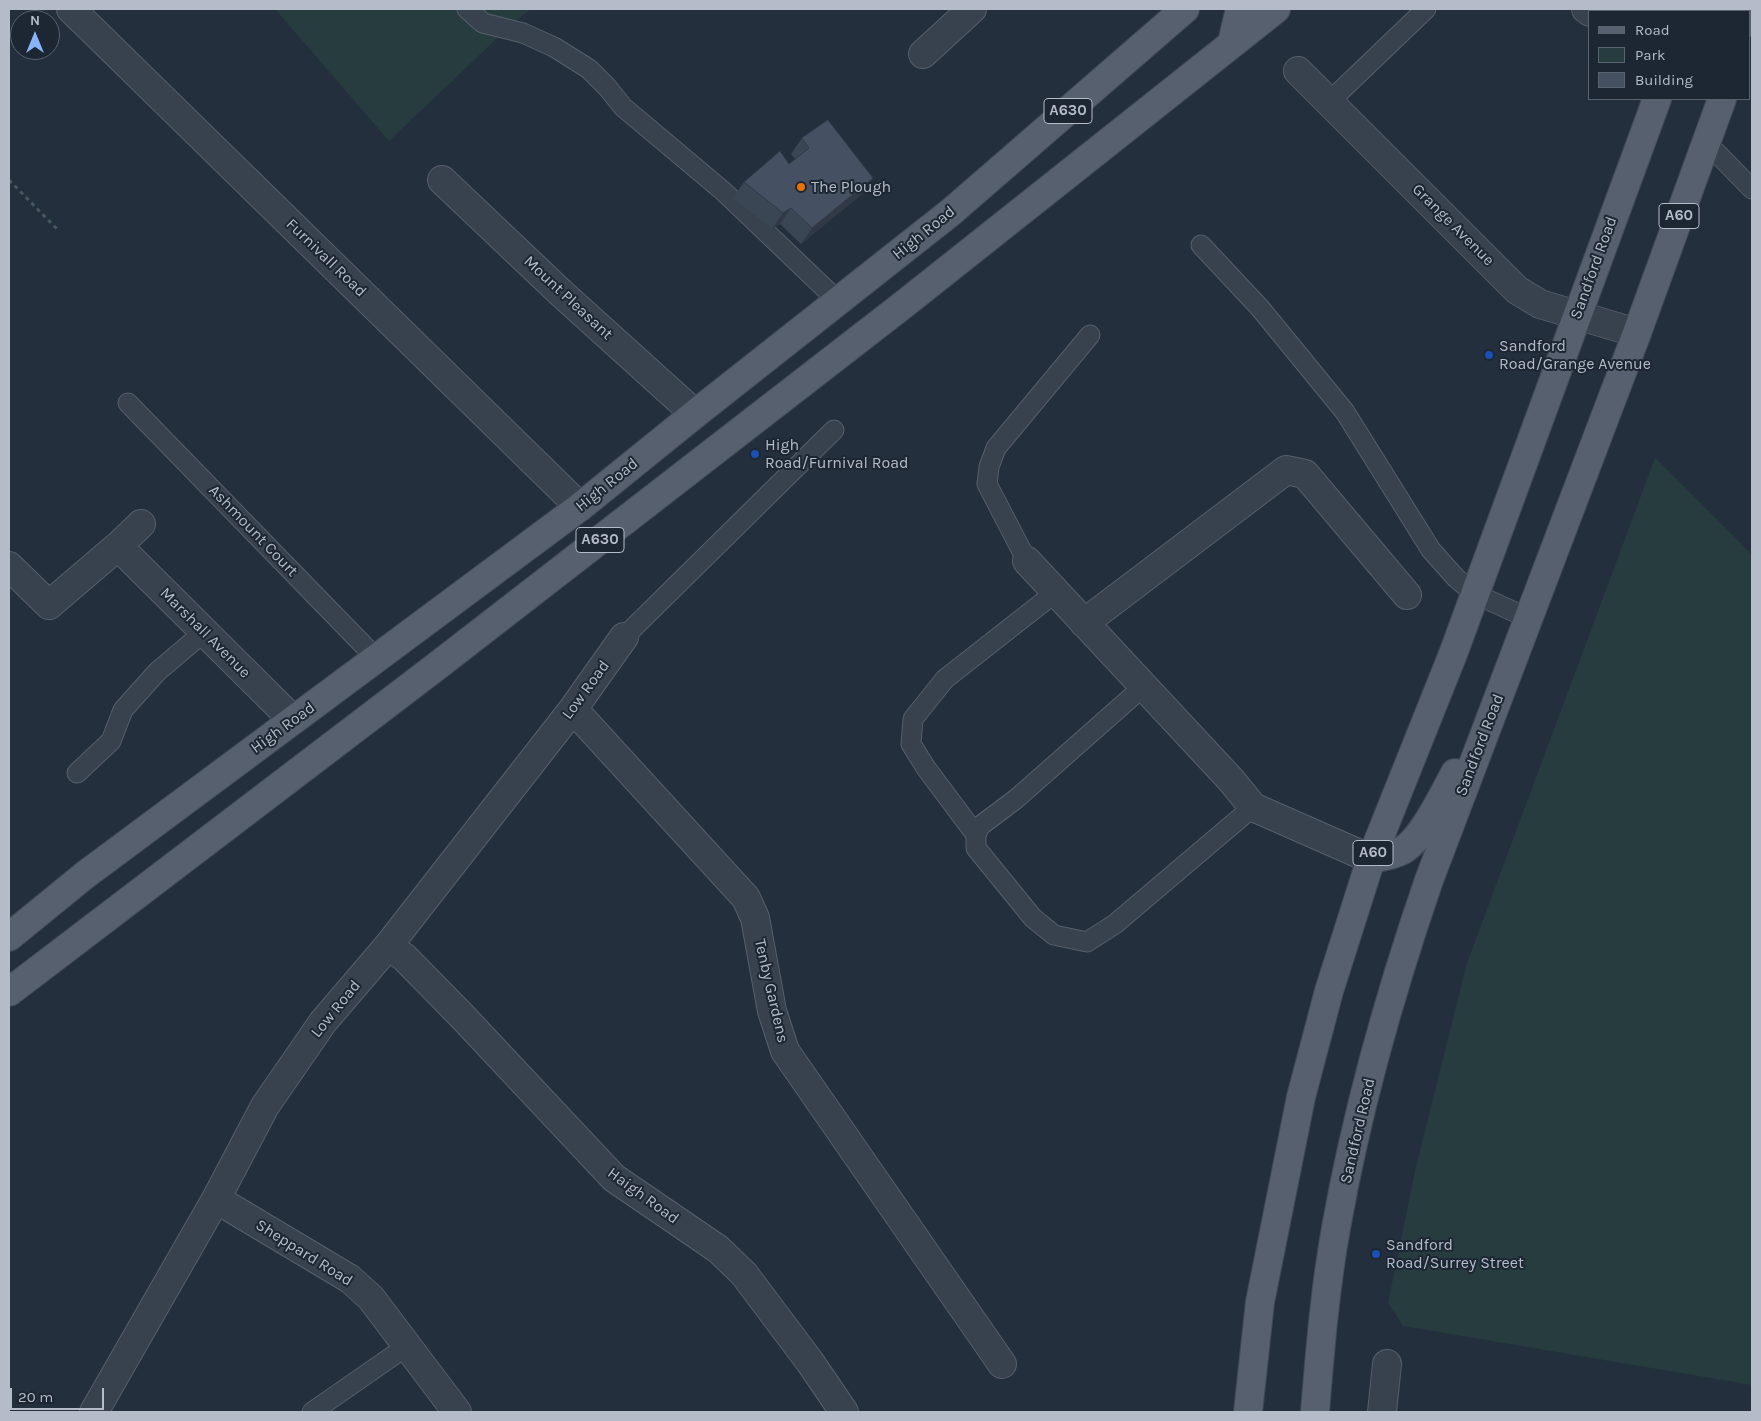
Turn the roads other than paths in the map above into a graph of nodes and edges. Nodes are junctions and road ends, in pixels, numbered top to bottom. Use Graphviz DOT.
graph roads {
  1 [pos="71,9"];
  2 [pos="467,9"];
  3 [pos="972,9"];
  4 [pos="1185,9"];
  5 [pos="1240,9"];
  6 [pos="1245,9"];
  7 [pos="1276,9"];
  8 [pos="1426,9"];
  9 [pos="1232,44"];
  10 [pos="923,54"];
  11 [pos="1298,71"];
  12 [pos="1657,100"];
  13 [pos="1722,100"];
  14 [pos="1329,102"];
  15 [pos="1706,142"];
  16 [pos="442,180"];
  17 [pos="1752,189"];
  18 [pos="1201,245"];
  19 [pos="838,302"];
  20 [pos="1577,315"];
  21 [pos="1637,333"];
  22 [pos="1090,335"];
  23 [pos="128,403"];
  24 [pos="695,414"];
  25 [pos="834,430"];
  26 [pos="580,507"];
  27 [pos="140,524"];
  28 [pos="118,546"];
  29 [pos="1027,560"];
  30 [pos="9,566"];
  31 [pos="1056,592"];
  32 [pos="1475,594"];
  33 [pos="1407,595"];
  34 [pos="1528,618"];
  35 [pos="1084,623"];
  36 [pos="204,632"];
  37 [pos="624,637"];
  38 [pos="377,659"];
  39 [pos="1144,686"];
  40 [pos="1500,694"];
  41 [pos="573,709"];
  42 [pos="293,720"];
  43 [pos="77,773"];
  44 [pos="1253,807"];
  45 [pos="976,835"];
  46 [pos="1371,859"];
  47 [pos="9,937"];
  48 [pos="388,946"];
  49 [pos="56,956"];
  50 [pos="9,976"];
  51 [pos="9,992"];
  52 [pos="216,1199"];
  53 [pos="407,1346"];
  54 [pos="1002,1364"];
  55 [pos="1387,1364"];
  56 [pos="98,1411"];
  57 [pos="312,1412"];
  58 [pos="457,1412"];
  59 [pos="844,1412"];
  60 [pos="1248,1412"];
  61 [pos="1315,1412"];
  62 [pos="1382,1412"];
  1 -- 26 [label="street, Furnivall Road"];
  2 -- 19 [label="lane"];
  3 -- 10 [label="street"];
  4 -- 19 [label="main road, High Road / A630"];
  5 -- 6 [label="main road"];
  5 -- 9 [label="main road"];
  7 -- 9 [label="main road, A630"];
  8 -- 14 [label="lane"];
  9 -- 49 [label="main road, A630"];
  11 -- 14 [label="street, Grange Avenue"];
  12 -- 20 [label="main road, Sandford Road / A60"];
  13 -- 15 [label="main road, Sandford Road / A60"];
  14 -- 20 [label="street, Grange Avenue"];
  15 -- 17 [label="lane"];
  15 -- 21 [label="main road, Sandford Road / A60"];
  16 -- 24 [label="street, Mount Pleasant"];
  18 -- 32 [label="lane"];
  19 -- 24 [label="main road, High Road / A630"];
  20 -- 21 [label="street, Grange Avenue"];
  20 -- 32 [label="main road, Sandford Road / A60"];
  21 -- 34 [label="main road, Sandford Road / A60"];
  22 -- 29 [label="lane"];
  23 -- 38 [label="lane, Ashmount Court"];
  24 -- 26 [label="main road, High Road / A630"];
  25 -- 37 [label="lane"];
  26 -- 38 [label="main road, High Road / A630"];
  27 -- 28 [label="street"];
  28 -- 30 [label="street"];
  28 -- 36 [label="street, Marshall Avenue"];
  29 -- 31 [label="street"];
  31 -- 35 [label="street"];
  31 -- 45 [label="lane"];
  32 -- 34 [label="lane"];
  32 -- 46 [label="main road, Sandford Road / A60"];
  33 -- 35 [label="street"];
  34 -- 40 [label="main road, Sandford Road / A60"];
  35 -- 39 [label="street"];
  36 -- 42 [label="street, Marshall Avenue"];
  36 -- 43 [label="lane"];
  37 -- 41 [label="street, Low Road"];
  38 -- 42 [label="main road, High Road / A630"];
  39 -- 44 [label="street"];
  39 -- 45 [label="lane"];
  40 -- 46 [label="main road, A60"];
  40 -- 61 [label="main road, Sandford Road / A60"];
  41 -- 48 [label="street, Low Road"];
  41 -- 54 [label="street, Tenby Gardens"];
  42 -- 47 [label="main road, High Road / A630"];
  44 -- 45 [label="lane"];
  44 -- 46 [label="street"];
  46 -- 60 [label="main road, Sandford Road / A60"];
  48 -- 52 [label="street, Low Road"];
  48 -- 59 [label="street, Haigh Road"];
  49 -- 50 [label="main road, A630"];
  49 -- 51 [label="main road, A630"];
  52 -- 53 [label="street, Sheppard Road"];
  52 -- 56 [label="street, Low Road"];
  53 -- 57 [label="lane"];
  53 -- 58 [label="street, Sheppard Road"];
  55 -- 62 [label="street"];
}
